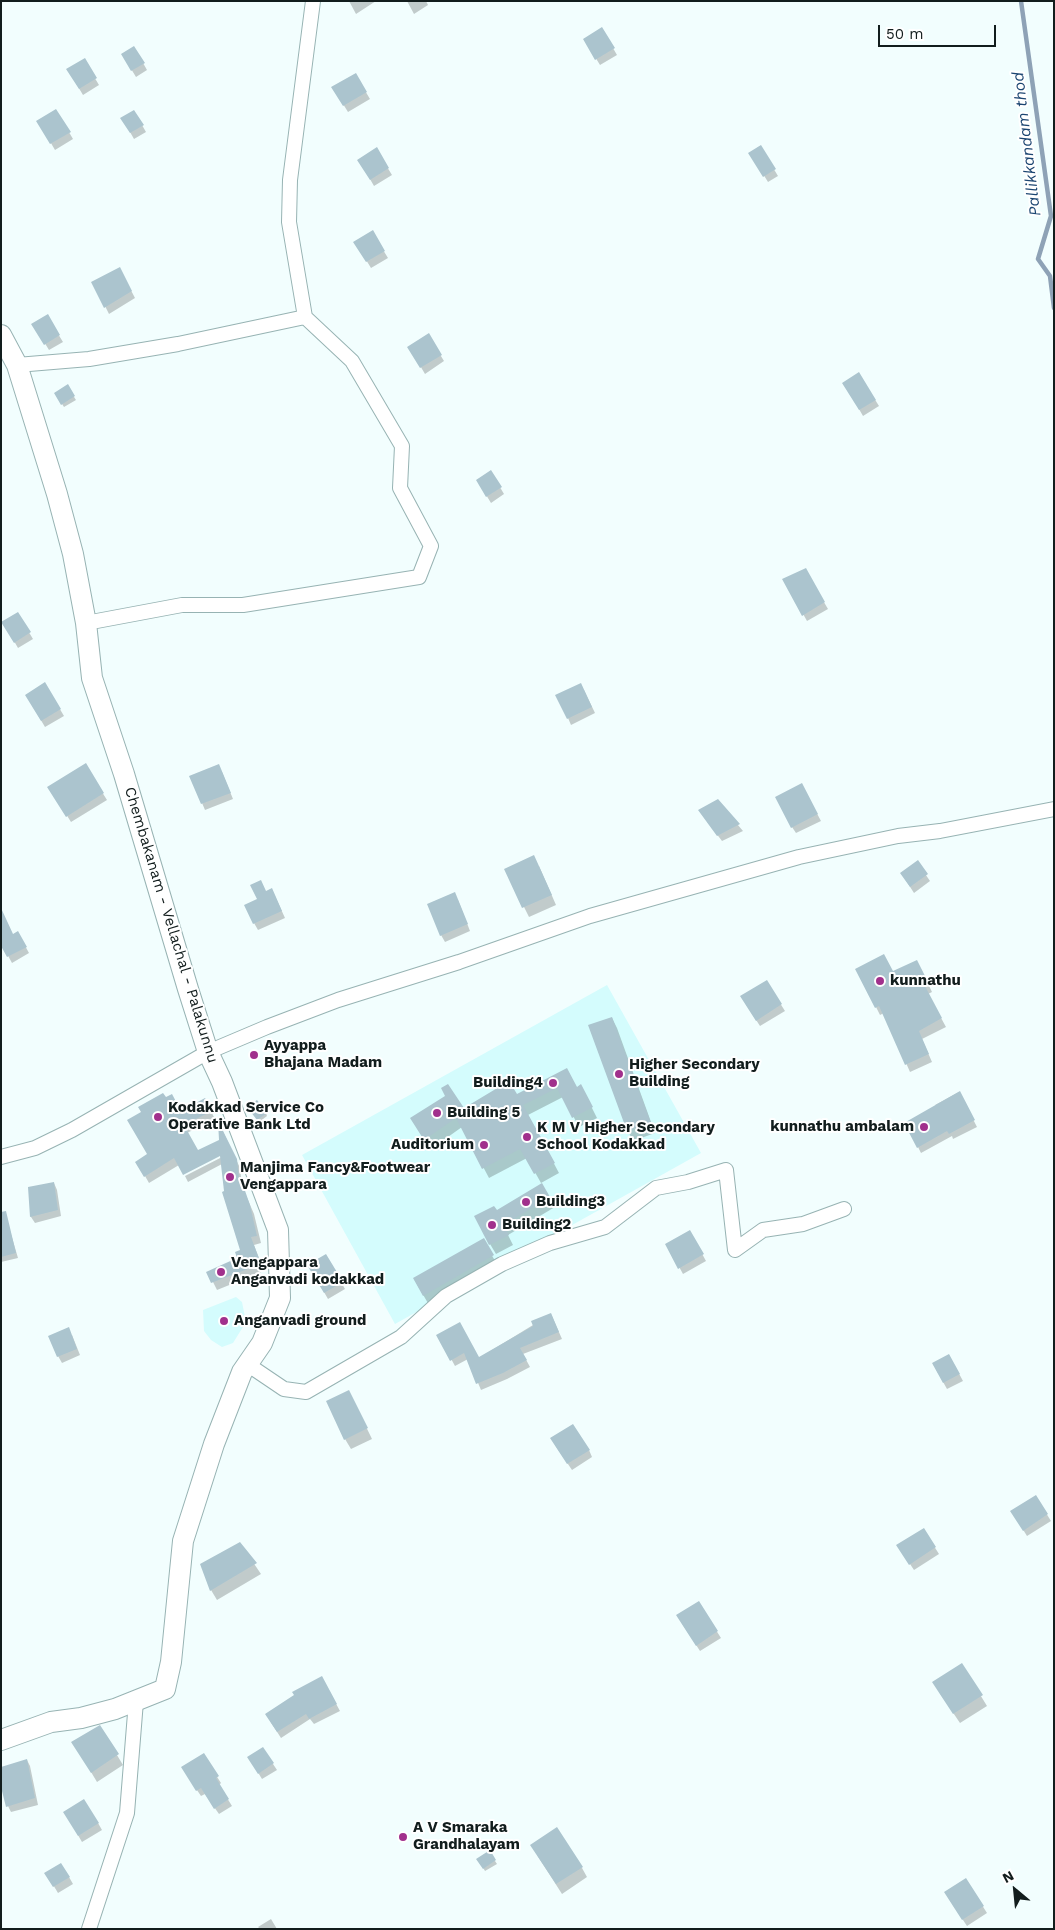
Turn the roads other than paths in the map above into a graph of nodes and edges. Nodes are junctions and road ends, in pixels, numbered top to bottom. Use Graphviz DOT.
graph roads {
  1 [pos="313,1"];
  2 [pos="306,317"];
  3 [pos="1,335"];
  4 [pos="17,365"];
  5 [pos="86,623"];
  6 [pos="1054,809"];
  7 [pos="208,1052"];
  8 [pos="1,1157"];
  9 [pos="844,1209"];
  10 [pos="247,1364"];
  11 [pos="136,1701"];
  12 [pos="1,1740"];
  13 [pos="89,1929"];
  1 -- 2 [label="street"];
  2 -- 4 [label="street"];
  2 -- 5 [label="street"];
  3 -- 4 [label="main road, Chembakanam - Vellachal - Palakunnu"];
  4 -- 5 [label="main road, Chembakanam - Vellachal - Palakunnu"];
  5 -- 7 [label="main road, Chembakanam - Vellachal - Palakunnu"];
  6 -- 7 [label="street"];
  7 -- 8 [label="street"];
  7 -- 10 [label="main road, Chembakanam - Vellachal - Palakunnu"];
  9 -- 10 [label="street"];
  10 -- 11 [label="main road, Chembakanam - Vellachal - Palakunnu"];
  11 -- 12 [label="main road, Chembakanam - Vellachal - Palakunnu"];
  11 -- 13 [label="street"];
}
